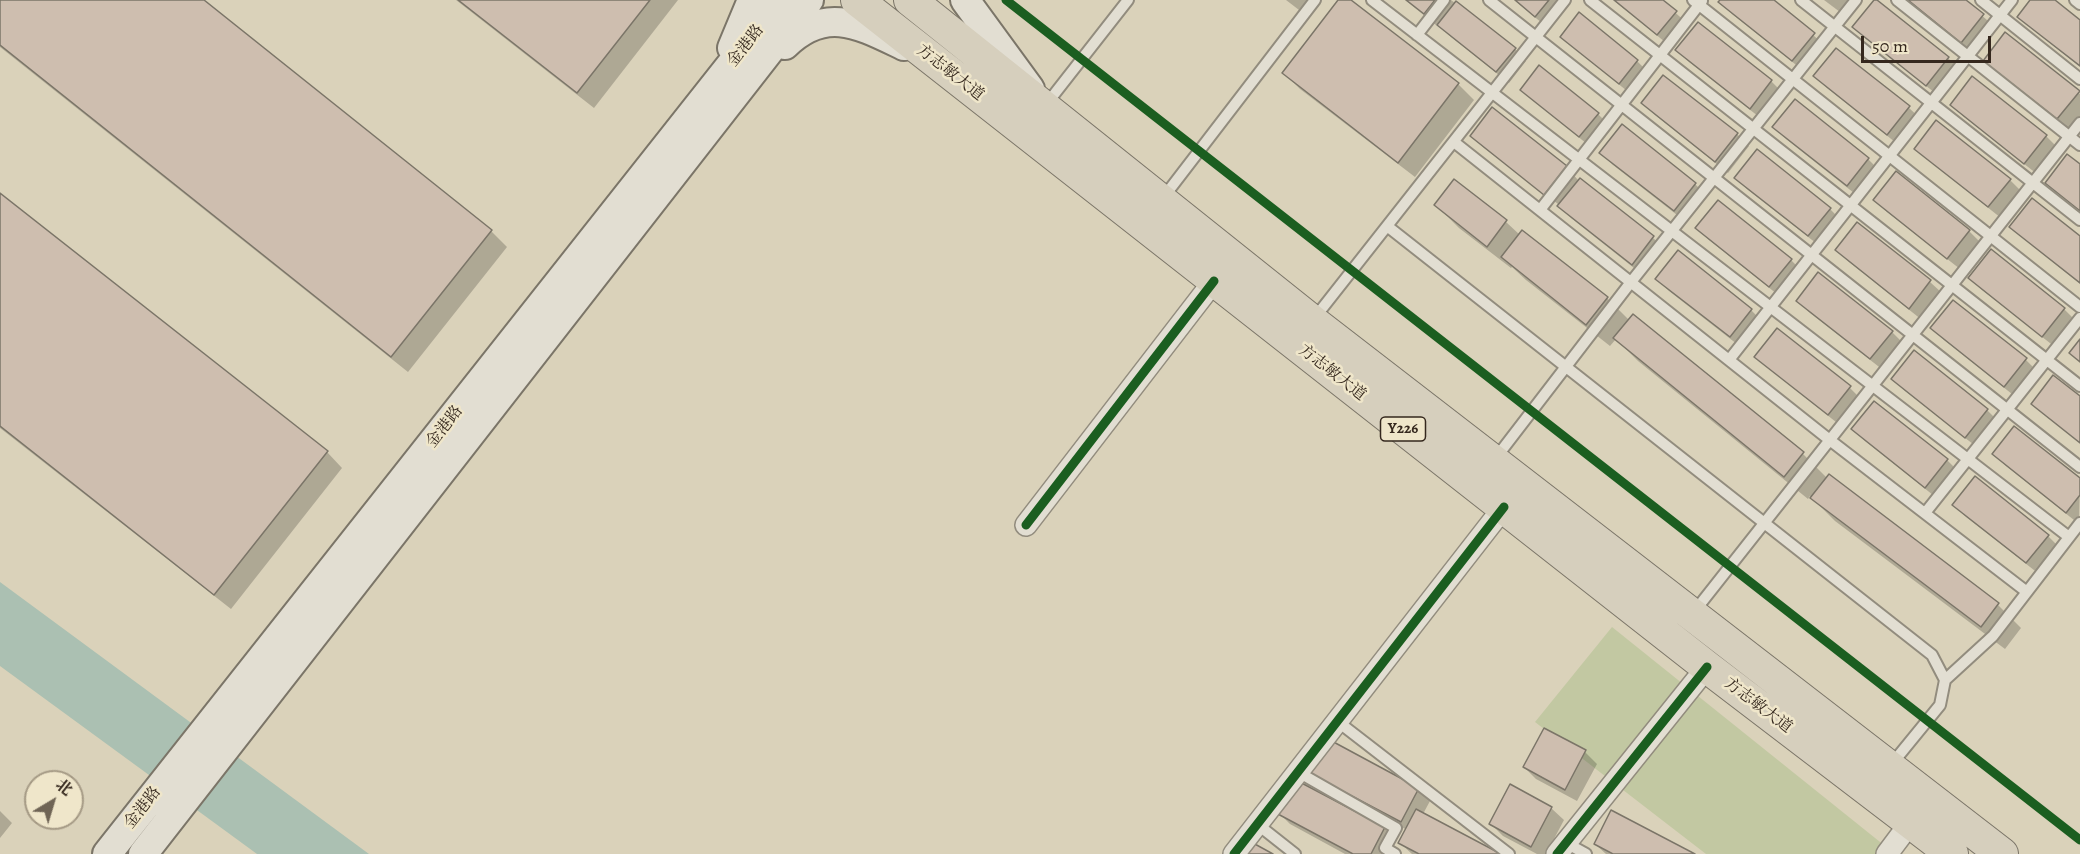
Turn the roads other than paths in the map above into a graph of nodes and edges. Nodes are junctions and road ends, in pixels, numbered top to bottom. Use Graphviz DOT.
graph roads {
  1 [pos="752,0"];
  2 [pos="782,0"];
  3 [pos="809,0"];
  4 [pos="856,0"];
  5 [pos="910,0"];
  6 [pos="965,0"];
  7 [pos="1128,0"];
  8 [pos="1315,0"];
  9 [pos="1372,0"];
  10 [pos="1444,0"];
  11 [pos="1489,0"];
  12 [pos="1565,0"];
  13 [pos="1590,0"];
  14 [pos="1801,0"];
  15 [pos="1856,0"];
  16 [pos="1897,0"];
  17 [pos="1981,0"];
  18 [pos="2012,0"];
  19 [pos="2075,0"];
  20 [pos="1698,2"];
  21 [pos="2080,4"];
  22 [pos="2000,15"];
  23 [pos="1835,27"];
  24 [pos="1418,35"];
  25 [pos="1536,37"];
  26 [pos="1660,55"];
  27 [pos="1968,56"];
  28 [pos="932,59"];
  29 [pos="1793,79"];
  30 [pos="2080,79"];
  31 [pos="727,87"];
  32 [pos="1492,93"];
  33 [pos="1931,103"];
  34 [pos="1621,105"];
  35 [pos="1044,107"];
  36 [pos="2080,123"];
  37 [pos="1753,129"];
  38 [pos="2069,136"];
  39 [pos="1454,142"];
  40 [pos="2080,145"];
  41 [pos="1890,156"];
  42 [pos="1579,159"];
  43 [pos="1714,178"];
  44 [pos="2033,183"];
  45 [pos="1161,200"];
  46 [pos="1851,206"];
  47 [pos="1540,210"];
  48 [pos="2080,220"];
  49 [pos="1387,226"];
  50 [pos="1672,231"];
  51 [pos="1991,236"];
  52 [pos="1812,255"];
  53 [pos="1214,281"];
  54 [pos="1631,282"];
  55 [pos="1952,286"];
  56 [pos="1771,307"];
  57 [pos="2080,307"];
  58 [pos="2080,318"];
  59 [pos="1312,321"];
  60 [pos="1914,335"];
  61 [pos="1729,360"];
  62 [pos="2047,360"];
  63 [pos="1566,367"];
  64 [pos="2080,386"];
  65 [pos="1873,387"];
  66 [pos="2008,410"];
  67 [pos="1831,441"];
  68 [pos="1968,460"];
  69 [pos="1493,461"];
  70 [pos="2080,466"];
  71 [pos="1504,507"];
  72 [pos="1925,513"];
  73 [pos="1765,523"];
  74 [pos="2080,523"];
  75 [pos="1026,525"];
  76 [pos="2069,537"];
  77 [pos="2027,592"];
  78 [pos="1692,615"];
  79 [pos="1707,667"];
  80 [pos="1945,680"];
  81 [pos="1337,722"];
  82 [pos="228,723"];
  83 [pos="1889,768"];
  84 [pos="1298,772"];
  85 [pos="1911,822"];
  86 [pos="1257,824"];
  87 [pos="151,843"];
  88 [pos="1562,848"];
  89 [pos="107,854"];
  90 [pos="1234,854"];
  91 [pos="1295,854"];
  92 [pos="1395,854"];
  93 [pos="1509,854"];
  94 [pos="1586,854"];
  95 [pos="1887,854"];
  96 [pos="1952,854"];
  97 [pos="2002,854"];
  1 -- 31 [label="main road"];
  2 -- 31 [label="main road, 金港路"];
  3 -- 31 [label="main road, 金港路"];
  4 -- 28 [label="main road, 方志敏大道 / Y226"];
  5 -- 35 [label="main road, 方志敏大道 / Y226"];
  6 -- 35 [label="main road"];
  7 -- 35 [label="lane"];
  8 -- 45 [label="lane"];
  9 -- 24 [label="lane"];
  10 -- 24 [label="lane"];
  11 -- 25 [label="lane"];
  12 -- 25 [label="lane"];
  13 -- 26 [label="lane"];
  14 -- 23 [label="lane"];
  15 -- 23 [label="lane"];
  16 -- 27 [label="lane"];
  17 -- 22 [label="lane"];
  18 -- 22 [label="lane"];
  19 -- 21 [label="lane"];
  20 -- 26 [label="lane"];
  20 -- 29 [label="lane"];
  22 -- 27 [label="lane"];
  22 -- 30 [label="lane"];
  23 -- 29 [label="lane"];
  23 -- 33 [label="lane"];
  24 -- 32 [label="lane"];
  25 -- 32 [label="lane"];
  25 -- 34 [label="lane"];
  26 -- 34 [label="lane"];
  26 -- 37 [label="lane"];
  27 -- 33 [label="lane"];
  27 -- 38 [label="lane"];
  28 -- 31 [label="main road"];
  28 -- 53 [label="main road, 方志敏大道 / Y226"];
  29 -- 37 [label="lane"];
  29 -- 41 [label="lane"];
  31 -- 82 [label="main road, 金港路"];
  32 -- 39 [label="lane"];
  32 -- 42 [label="lane"];
  33 -- 41 [label="lane"];
  33 -- 44 [label="lane"];
  34 -- 42 [label="lane"];
  34 -- 43 [label="lane"];
  35 -- 45 [label="main road, 方志敏大道 / Y226"];
  36 -- 38 [label="lane"];
  37 -- 43 [label="lane"];
  37 -- 46 [label="lane"];
  38 -- 40 [label="lane"];
  38 -- 44 [label="lane"];
  39 -- 47 [label="lane"];
  39 -- 49 [label="lane"];
  41 -- 46 [label="lane"];
  41 -- 51 [label="lane"];
  42 -- 47 [label="lane"];
  42 -- 50 [label="lane"];
  43 -- 50 [label="lane"];
  43 -- 52 [label="lane"];
  44 -- 48 [label="lane"];
  44 -- 51 [label="lane"];
  45 -- 59 [label="main road, 方志敏大道 / Y226"];
  46 -- 52 [label="lane"];
  46 -- 55 [label="lane"];
  47 -- 54 [label="lane"];
  49 -- 59 [label="lane"];
  49 -- 63 [label="lane"];
  50 -- 54 [label="lane"];
  50 -- 56 [label="lane"];
  51 -- 55 [label="lane"];
  51 -- 57 [label="lane"];
  52 -- 56 [label="lane"];
  52 -- 60 [label="lane"];
  53 -- 71 [label="main road, 方志敏大道 / Y226"];
  53 -- 75 [label="street"];
  54 -- 61 [label="lane"];
  54 -- 63 [label="lane"];
  55 -- 60 [label="lane"];
  55 -- 62 [label="lane"];
  56 -- 61 [label="lane"];
  56 -- 65 [label="lane"];
  58 -- 62 [label="lane"];
  59 -- 69 [label="main road, 方志敏大道 / Y226"];
  60 -- 65 [label="lane"];
  60 -- 66 [label="lane"];
  61 -- 67 [label="lane"];
  62 -- 64 [label="lane"];
  62 -- 66 [label="lane"];
  63 -- 69 [label="lane"];
  63 -- 73 [label="lane"];
  65 -- 67 [label="lane"];
  65 -- 68 [label="lane"];
  66 -- 68 [label="lane"];
  66 -- 70 [label="lane"];
  67 -- 72 [label="lane"];
  67 -- 73 [label="lane"];
  68 -- 72 [label="lane"];
  68 -- 76 [label="lane"];
  69 -- 78 [label="main road, 方志敏大道 / Y226"];
  71 -- 79 [label="main road, 方志敏大道 / Y226"];
  71 -- 81 [label="street"];
  72 -- 77 [label="lane"];
  73 -- 78 [label="lane"];
  73 -- 80 [label="lane"];
  74 -- 76 [label="lane"];
  76 -- 77 [label="lane"];
  77 -- 80 [label="lane"];
  78 -- 83 [label="main road, 方志敏大道 / Y226"];
  79 -- 85 [label="main road, 方志敏大道 / Y226"];
  79 -- 88 [label="street"];
  80 -- 83 [label="lane"];
  81 -- 84 [label="street"];
  81 -- 93 [label="lane"];
  82 -- 87 [label="main road, 金港路"];
  82 -- 89 [label="main road, 金港路"];
  83 -- 97 [label="main road, 方志敏大道 / Y226"];
  84 -- 86 [label="street"];
  84 -- 92 [label="lane"];
  85 -- 95 [label="street"];
  85 -- 96 [label="main road, 方志敏大道 / Y226"];
  86 -- 90 [label="street"];
  86 -- 91 [label="lane"];
  88 -- 94 [label="lane"];
}
